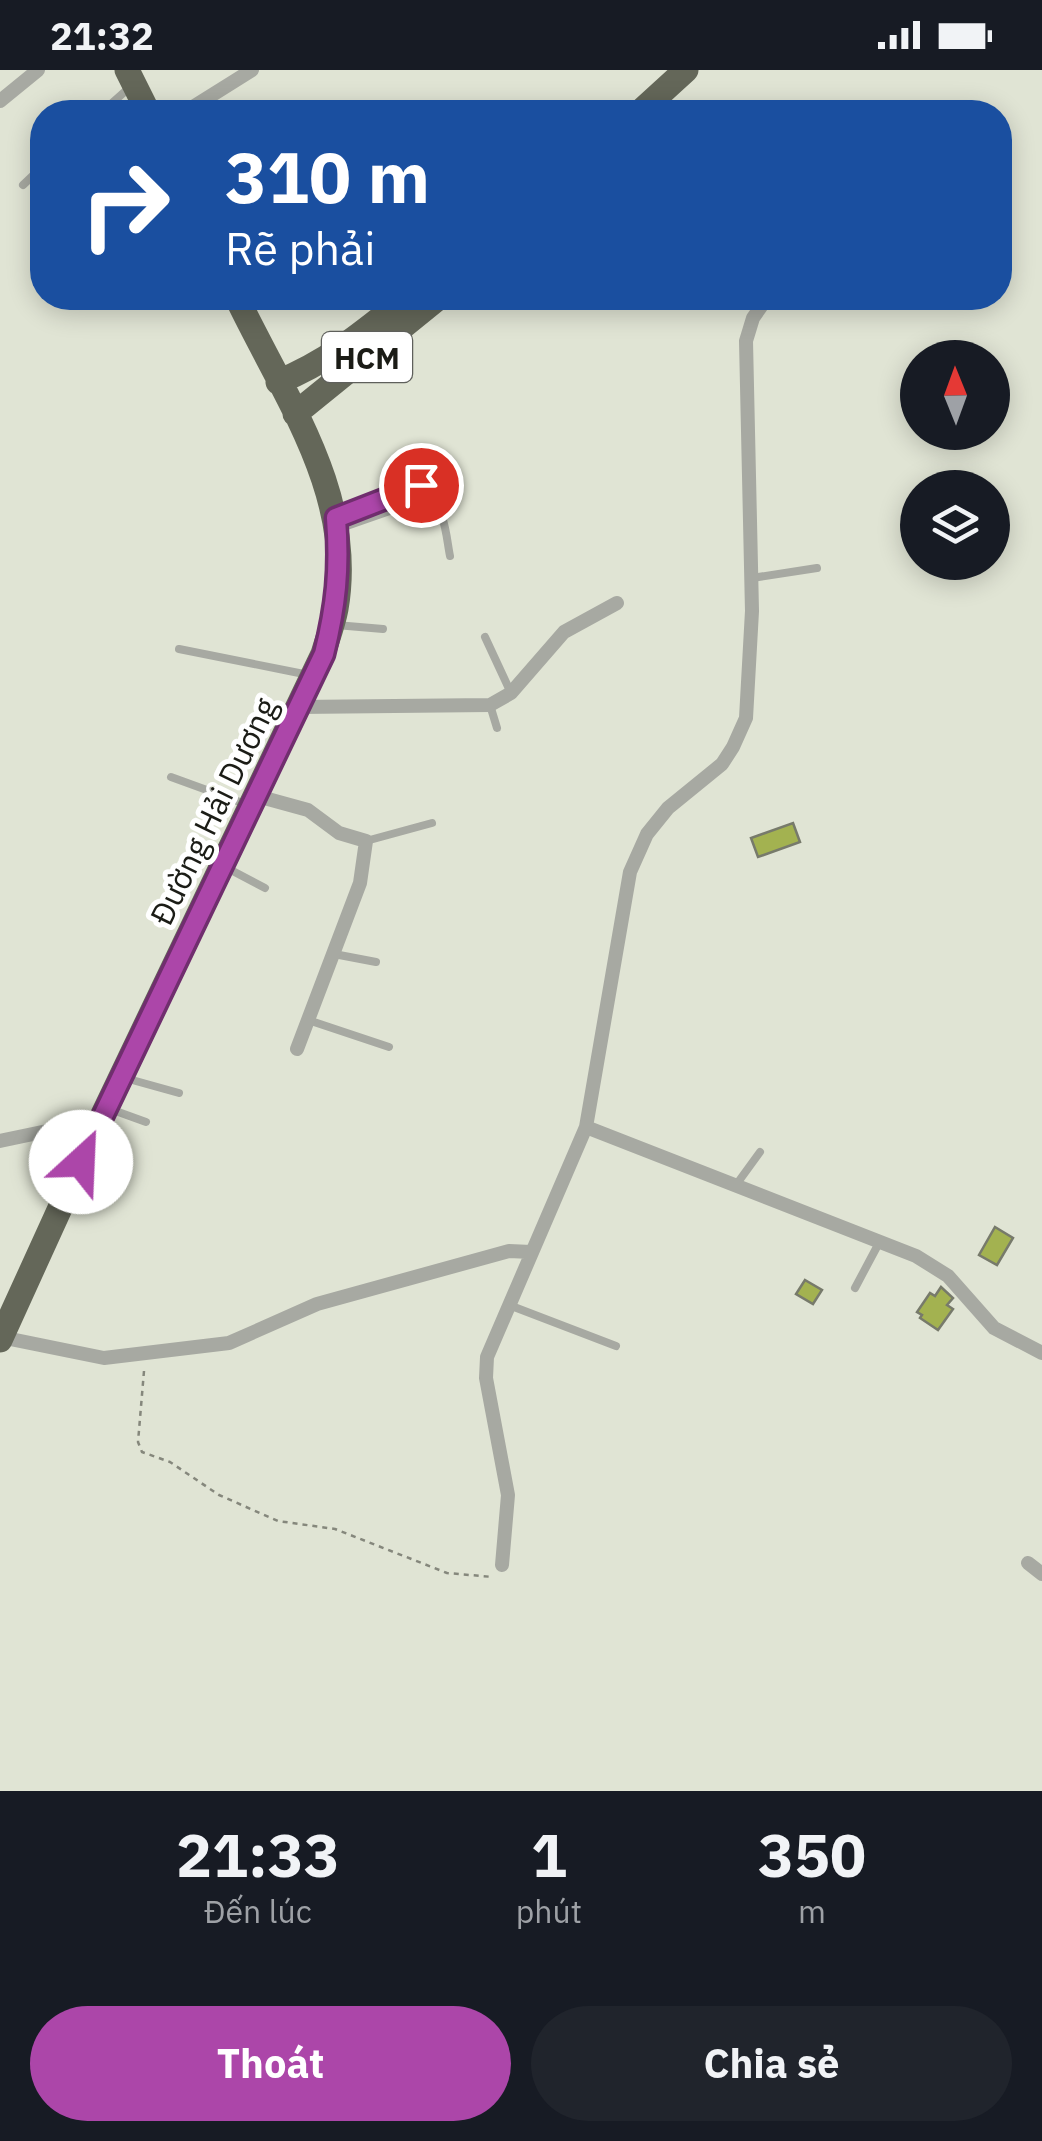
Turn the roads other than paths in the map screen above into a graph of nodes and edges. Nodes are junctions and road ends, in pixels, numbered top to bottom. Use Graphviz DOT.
graph roads {
  1 [pos="38,70"];
  2 [pos="252,70"];
  3 [pos="686,70"];
  4 [pos="132,74"];
  5 [pos="0,100"];
  6 [pos="111,100"];
  7 [pos="143,100"];
  8 [pos="204,100"];
  9 [pos="653,100"];
  10 [pos="30,178"];
  11 [pos="23,185"];
  12 [pos="243,310"];
  13 [pos="391,310"];
  14 [pos="423,310"];
  15 [pos="760,310"];
  16 [pos="278,382"];
  17 [pos="295,414"];
  18 [pos="421,485"];
  19 [pos="336,524"];
  20 [pos="450,556"];
  21 [pos="817,568"];
  22 [pos="752,578"];
  23 [pos="617,603"];
  24 [pos="331,625"];
  25 [pos="383,628"];
  26 [pos="485,638"];
  27 [pos="180,649"];
  28 [pos="313,676"];
  29 [pos="511,692"];
  30 [pos="490,705"];
  31 [pos="298,707"];
  32 [pos="497,728"];
  33 [pos="171,777"];
  34 [pos="255,801"];
  35 [pos="432,824"];
  36 [pos="366,841"];
  37 [pos="223,866"];
  38 [pos="265,888"];
  39 [pos="334,954"];
  40 [pos="376,962"];
  41 [pos="308,1020"];
  42 [pos="389,1047"];
  43 [pos="297,1048"];
  44 [pos="121,1076"];
  45 [pos="179,1094"];
  46 [pos="101,1117"];
  47 [pos="146,1122"];
  48 [pos="586,1127"];
  49 [pos="0,1141"];
  50 [pos="760,1152"];
  51 [pos="736,1185"];
  52 [pos="880,1242"];
  53 [pos="530,1252"];
  54 [pos="855,1288"];
  55 [pos="509,1305"];
  56 [pos="1,1338"];
  57 [pos="616,1346"];
  58 [pos="1042,1353"];
  59 [pos="1028,1563"];
  60 [pos="502,1565"];
  61 [pos="1042,1574"];
  1 -- 5 [label="street"];
  2 -- 8 [label="street"];
  3 -- 9 [label="highway"];
  4 -- 6 [label="lane"];
  4 -- 7 [label="highway"];
  10 -- 11 [label="lane"];
  12 -- 16 [label="highway, Đường Hải Dương"];
  13 -- 16 [label="highway, HCM"];
  14 -- 17 [label="highway, HCM"];
  15 -- 22 [label="street"];
  16 -- 17 [label="highway, Đường Hải Dương"];
  17 -- 19 [label="highway, Đường Hải Dương"];
  18 -- 19 [label="lane"];
  19 -- 20 [label="lane"];
  19 -- 24 [label="highway, Đường Hải Dương"];
  21 -- 22 [label="lane"];
  22 -- 48 [label="street"];
  23 -- 29 [label="street"];
  24 -- 25 [label="lane"];
  24 -- 28 [label="highway, Đường Hải Dương"];
  26 -- 29 [label="lane"];
  27 -- 28 [label="lane"];
  28 -- 31 [label="highway, Đường Hải Dương"];
  29 -- 30 [label="street"];
  30 -- 31 [label="street"];
  30 -- 32 [label="lane"];
  31 -- 34 [label="highway, Đường Hải Dương"];
  33 -- 34 [label="lane"];
  34 -- 36 [label="street"];
  34 -- 37 [label="highway, Đường Hải Dương"];
  35 -- 36 [label="lane"];
  36 -- 39 [label="street"];
  37 -- 38 [label="lane"];
  37 -- 44 [label="highway, Đường Hải Dương"];
  39 -- 40 [label="lane"];
  39 -- 41 [label="street"];
  41 -- 42 [label="lane"];
  41 -- 43 [label="street"];
  44 -- 45 [label="lane"];
  44 -- 46 [label="highway, Đường Hải Dương"];
  46 -- 47 [label="lane"];
  46 -- 49 [label="street"];
  46 -- 56 [label="highway, Đường Hải Dương"];
  48 -- 51 [label="street"];
  48 -- 53 [label="street"];
  50 -- 51 [label="lane"];
  51 -- 52 [label="street"];
  52 -- 54 [label="lane"];
  52 -- 58 [label="street"];
  53 -- 55 [label="street"];
  53 -- 56 [label="street"];
  55 -- 57 [label="lane"];
  55 -- 60 [label="street"];
  59 -- 61 [label="street"];
}
